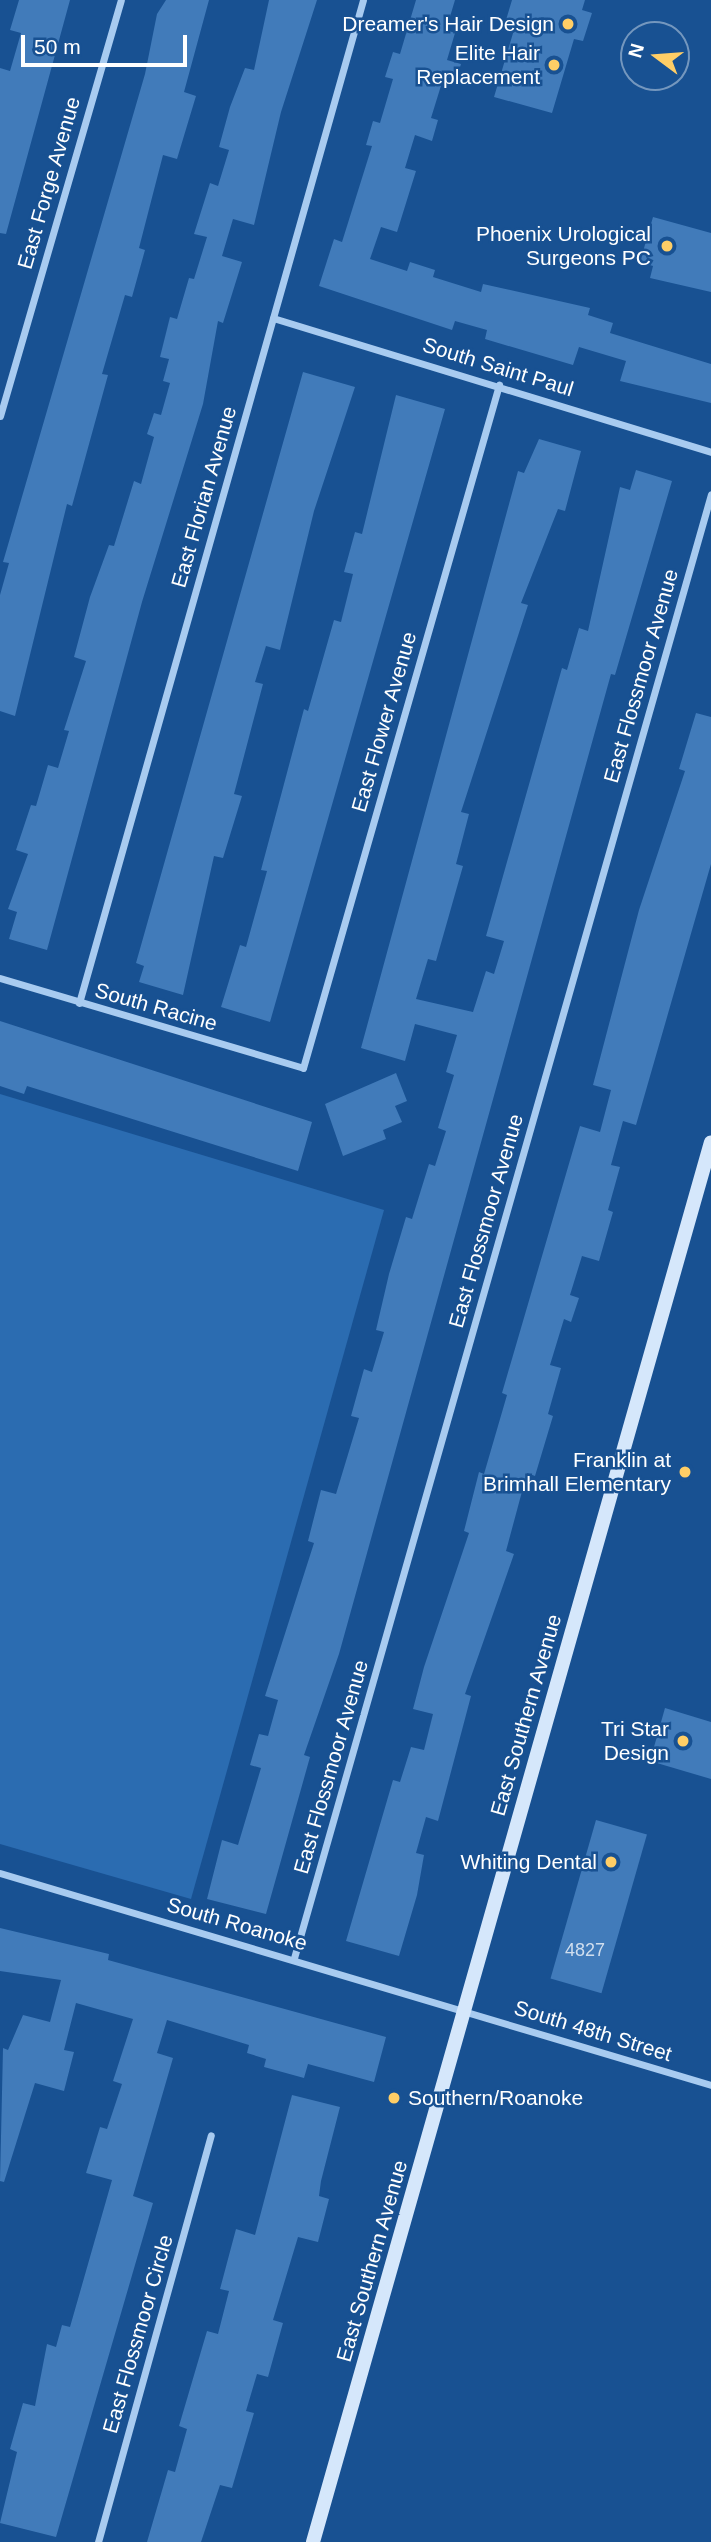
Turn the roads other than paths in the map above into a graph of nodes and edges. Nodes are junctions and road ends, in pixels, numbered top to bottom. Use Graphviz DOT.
graph roads {
  1 [pos="121,0"];
  2 [pos="363,0"];
  3 [pos="273,318"];
  4 [pos="499,385"];
  5 [pos="0,416"];
  6 [pos="711,452"];
  7 [pos="711,494"];
  8 [pos="0,978"];
  9 [pos="79,1003"];
  10 [pos="303,1068"];
  11 [pos="711,1142"];
  12 [pos="0,1873"];
  13 [pos="295,1958"];
  14 [pos="464,2010"];
  15 [pos="711,2085"];
  16 [pos="211,2135"];
  17 [pos="98,2542"];
  18 [pos="313,2542"];
  1 -- 5 [label="street, East Forge Avenue"];
  2 -- 3 [label="street, East Florian Avenue"];
  3 -- 4 [label="street, South Saint Paul"];
  3 -- 9 [label="street, East Florian Avenue"];
  4 -- 6 [label="street, South Saint Paul"];
  4 -- 10 [label="street, East Flower Avenue"];
  7 -- 13 [label="street, East Flossmoor Avenue"];
  8 -- 9 [label="street, South Racine"];
  9 -- 10 [label="street, South Racine"];
  11 -- 14 [label="main road, East Southern Avenue"];
  12 -- 13 [label="street, South Roanoke"];
  13 -- 14 [label="street, South Roanoke"];
  14 -- 15 [label="street, South 48th Street"];
  14 -- 18 [label="main road, East Southern Avenue"];
  16 -- 17 [label="street, East Flossmoor Circle"];
}
